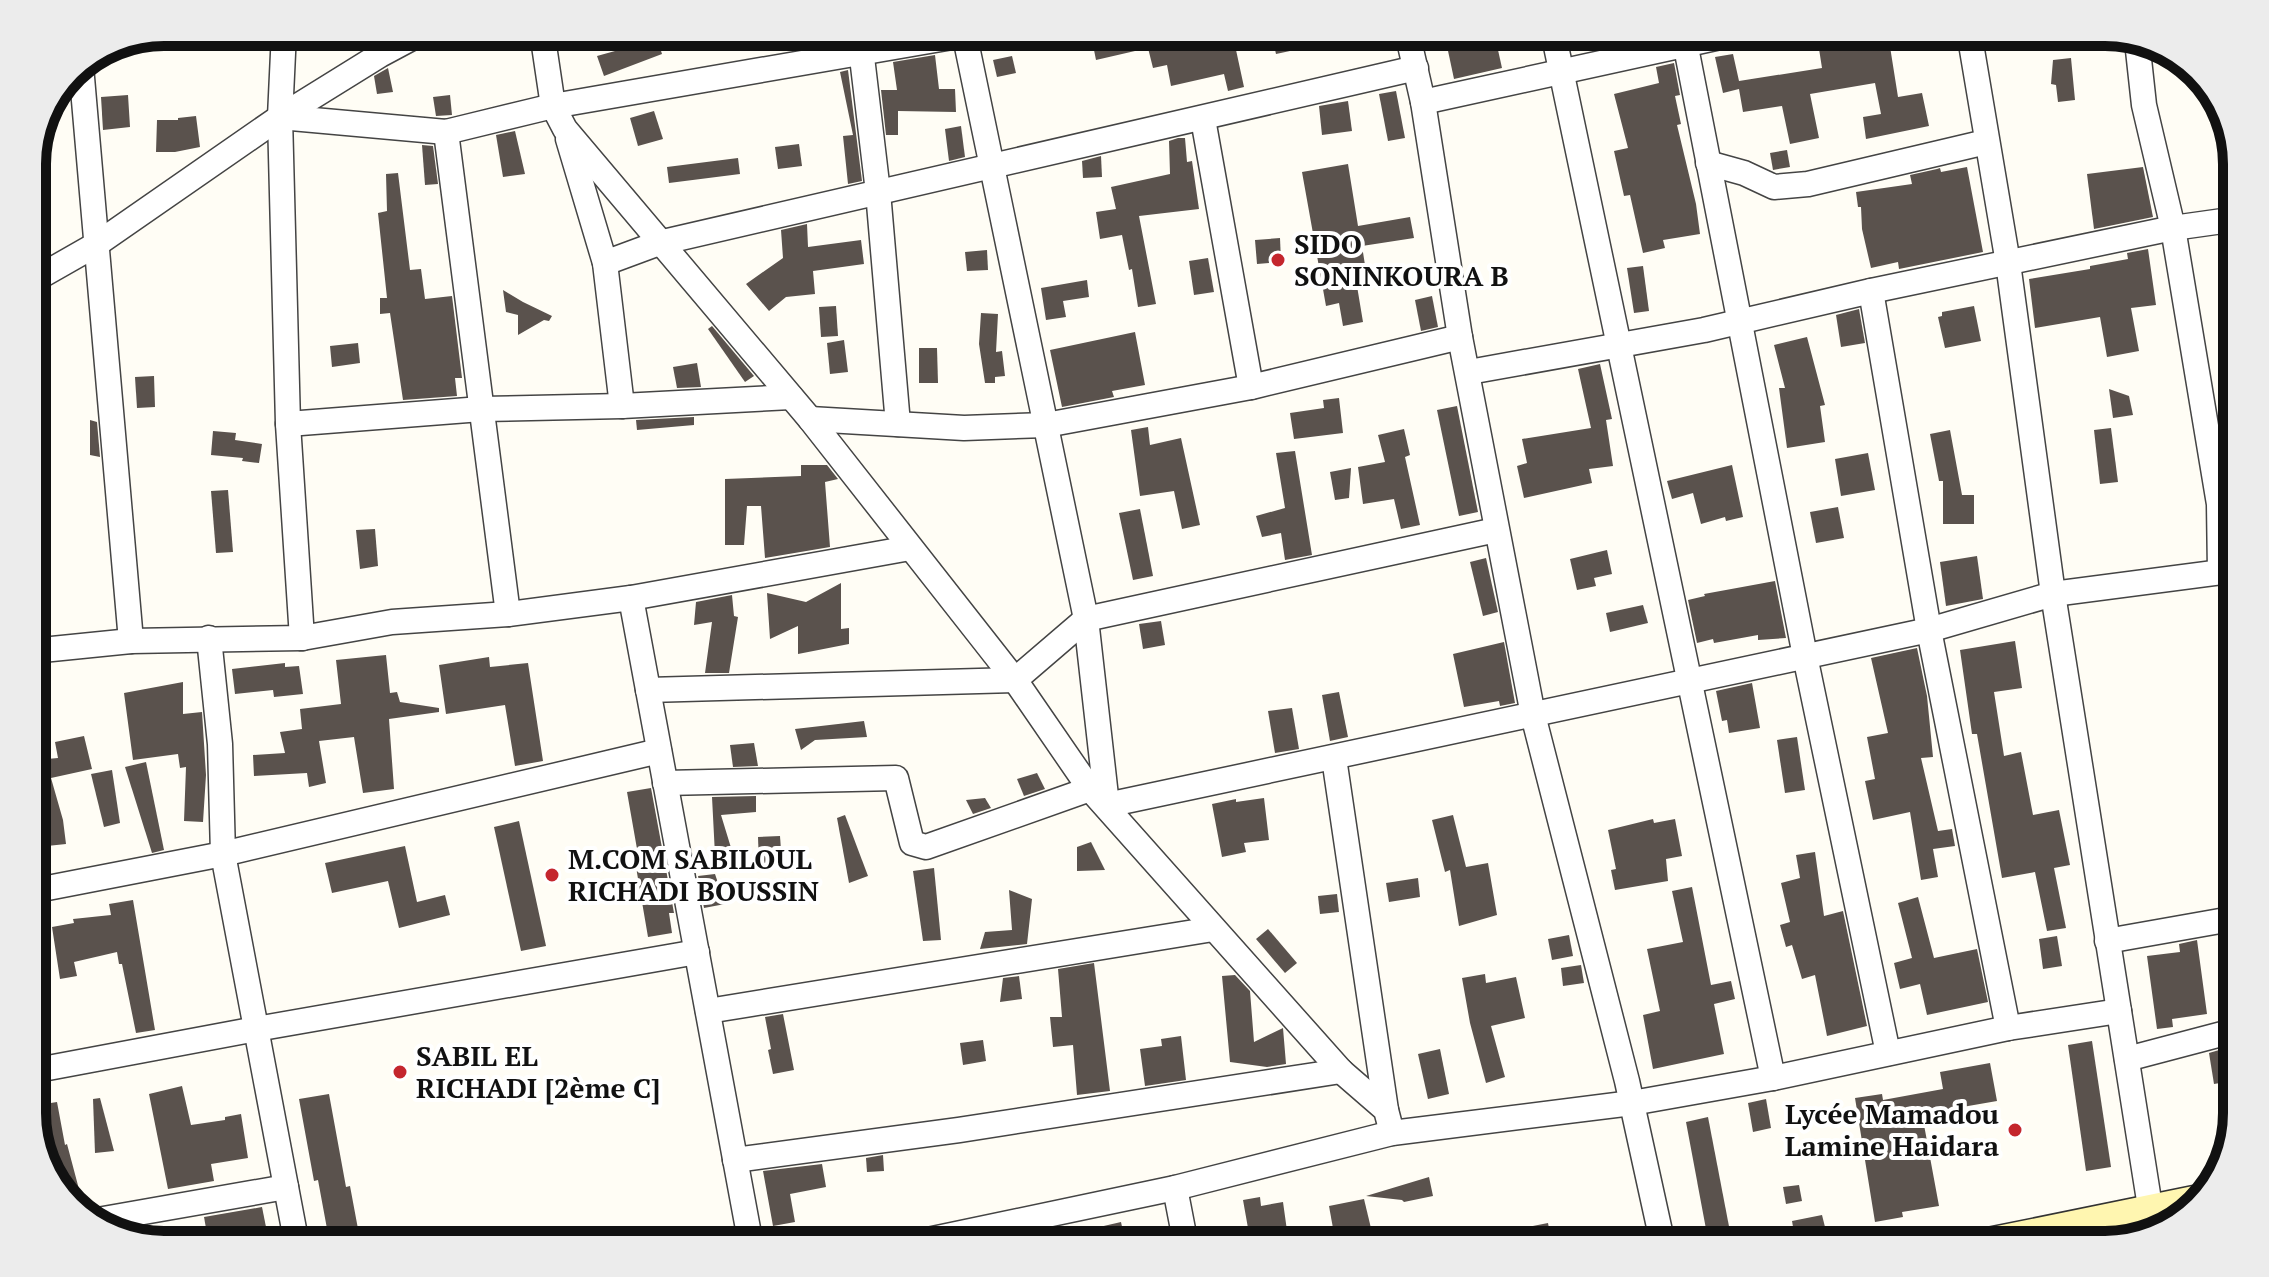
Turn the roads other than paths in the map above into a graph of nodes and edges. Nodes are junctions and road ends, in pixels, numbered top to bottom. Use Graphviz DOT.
graph roads {
  1 [pos="283,46"];
  2 [pos="376,46"];
  3 [pos="544,46"];
  4 [pos="841,46"];
  5 [pos="860,46"];
  6 [pos="966,46"];
  7 [pos="1410,46"];
  8 [pos="1556,46"];
  9 [pos="1656,46"];
  10 [pos="1686,46"];
  11 [pos="1971,46"];
  12 [pos="2138,51"];
  13 [pos="1416,68"];
  14 [pos="1562,73"];
  15 [pos="82,80"];
  16 [pos="1423,102"];
  17 [pos="553,106"];
  18 [pos="280,117"];
  19 [pos="1203,119"];
  20 [pos="565,129"];
  21 [pos="446,132"];
  22 [pos="1986,142"];
  23 [pos="1708,163"];
  24 [pos="991,166"];
  25 [pos="878,192"];
  26 [pos="2223,221"];
  27 [pos="2173,228"];
  28 [pos="659,243"];
  29 [pos="97,244"];
  30 [pos="605,263"];
  31 [pos="2008,263"];
  32 [pos="46,273"];
  33 [pos="1871,291"];
  34 [pos="1739,321"];
  35 [pos="1460,337"];
  36 [pos="1621,345"];
  37 [pos="1469,372"];
  38 [pos="1251,387"];
  39 [pos="791,397"];
  40 [pos="622,406"];
  41 [pos="481,409"];
  42 [pos="810,419"];
  43 [pos="288,424"];
  44 [pos="898,424"];
  45 [pos="1046,425"];
  46 [pos="1496,530"];
  47 [pos="2223,534"];
  48 [pos="910,548"];
  49 [pos="2223,572"];
  50 [pos="2053,594"];
  51 [pos="631,598"];
  52 [pos="508,614"];
  53 [pos="1086,619"];
  54 [pos="1929,630"];
  55 [pos="209,638"];
  56 [pos="302,638"];
  57 [pos="131,641"];
  58 [pos="46,650"];
  59 [pos="1805,656"];
  60 [pos="1015,680"];
  61 [pos="1690,681"];
  62 [pos="648,690"];
  63 [pos="1533,715"];
  64 [pos="659,751"];
  65 [pos="1334,758"];
  66 [pos="665,783"];
  67 [pos="1098,797"];
  68 [pos="223,854"];
  69 [pos="46,888"];
  70 [pos="2223,920"];
  71 [pos="1213,929"];
  72 [pos="2107,941"];
  73 [pos="697,952"];
  74 [pos="708,1011"];
  75 [pos="2119,1011"];
  76 [pos="2008,1028"];
  77 [pos="256,1029"];
  78 [pos="2223,1034"];
  79 [pos="1888,1053"];
  80 [pos="2127,1059"];
  81 [pos="46,1068"];
  82 [pos="1341,1071"];
  83 [pos="1773,1078"];
  84 [pos="1632,1103"];
  85 [pos="1389,1122"];
  86 [pos="735,1160"];
  87 [pos="286,1187"];
  88 [pos="1175,1188"];
  89 [pos="111,1218"];
  90 [pos="2153,1221"];
  91 [pos="2148,1223"];
  92 [pos="294,1231"];
  93 [pos="748,1231"];
  94 [pos="971,1231"];
  95 [pos="1183,1231"];
  96 [pos="1660,1231"];
  97 [pos="2089,1231"];
  1 -- 18 [label="street"];
  2 -- 18 [label="street"];
  3 -- 17 [label="street"];
  4 -- 17 [label="street"];
  5 -- 25 [label="street"];
  6 -- 24 [label="street"];
  7 -- 13 [label="street"];
  8 -- 14 [label="street"];
  9 -- 14 [label="street"];
  10 -- 23 [label="street"];
  11 -- 22 [label="street"];
  12 -- 27 [label="street"];
  13 -- 16 [label="street"];
  13 -- 19 [label="street"];
  14 -- 16 [label="street"];
  14 -- 36 [label="street"];
  15 -- 29 [label="street"];
  16 -- 35 [label="street"];
  17 -- 20 [label="street"];
  17 -- 21 [label="street"];
  18 -- 21 [label="street"];
  18 -- 29 [label="street"];
  18 -- 43 [label="street"];
  19 -- 24 [label="street"];
  19 -- 38 [label="street"];
  20 -- 28 [label="street"];
  20 -- 30 [label="street"];
  21 -- 41 [label="street"];
  22 -- 23 [label="street"];
  22 -- 31 [label="street"];
  23 -- 34 [label="street"];
  24 -- 25 [label="street"];
  24 -- 45 [label="street"];
  25 -- 28 [label="street"];
  25 -- 44 [label="street"];
  26 -- 27 [label="street"];
  27 -- 31 [label="street"];
  27 -- 47 [label="street"];
  28 -- 30 [label="street"];
  28 -- 39 [label="street"];
  29 -- 32 [label="street"];
  29 -- 57 [label="street"];
  30 -- 40 [label="street"];
  31 -- 33 [label="street"];
  31 -- 50 [label="street"];
  33 -- 34 [label="street"];
  33 -- 54 [label="street"];
  34 -- 36 [label="street"];
  34 -- 59 [label="street"];
  35 -- 37 [label="street"];
  35 -- 38 [label="street"];
  36 -- 37 [label="street"];
  36 -- 61 [label="street"];
  37 -- 46 [label="street"];
  38 -- 45 [label="street"];
  39 -- 40 [label="street"];
  39 -- 42 [label="street"];
  40 -- 41 [label="street"];
  41 -- 43 [label="street"];
  41 -- 52 [label="street"];
  42 -- 44 [label="street"];
  42 -- 48 [label="street"];
  43 -- 56 [label="street"];
  44 -- 45 [label="street"];
  45 -- 53 [label="street"];
  46 -- 53 [label="street"];
  46 -- 63 [label="street"];
  48 -- 51 [label="street"];
  48 -- 60 [label="street"];
  49 -- 50 [label="street"];
  50 -- 54 [label="street"];
  50 -- 72 [label="street"];
  51 -- 52 [label="street"];
  51 -- 62 [label="street"];
  52 -- 56 [label="street"];
  53 -- 60 [label="street"];
  53 -- 67 [label="street"];
  54 -- 59 [label="street"];
  54 -- 76 [label="street"];
  55 -- 56 [label="street"];
  55 -- 57 [label="street"];
  55 -- 68 [label="street"];
  57 -- 58 [label="street"];
  59 -- 61 [label="street"];
  59 -- 79 [label="street"];
  60 -- 62 [label="street"];
  60 -- 67 [label="street"];
  61 -- 63 [label="street"];
  61 -- 83 [label="street"];
  62 -- 64 [label="street"];
  63 -- 65 [label="street"];
  63 -- 84 [label="street"];
  64 -- 66 [label="street"];
  64 -- 68 [label="street"];
  65 -- 67 [label="street"];
  65 -- 85 [label="street"];
  66 -- 67 [label="street"];
  66 -- 73 [label="street"];
  67 -- 71 [label="street"];
  68 -- 69 [label="street"];
  68 -- 77 [label="street"];
  70 -- 72 [label="street"];
  71 -- 74 [label="street"];
  71 -- 82 [label="street"];
  72 -- 75 [label="street"];
  73 -- 74 [label="street"];
  73 -- 77 [label="street"];
  74 -- 86 [label="street"];
  75 -- 76 [label="street"];
  75 -- 80 [label="street"];
  76 -- 79 [label="street"];
  77 -- 81 [label="street"];
  77 -- 87 [label="street"];
  78 -- 80 [label="street"];
  79 -- 83 [label="street"];
  80 -- 90 [label="street"];
  82 -- 85 [label="street"];
  82 -- 86 [label="street"];
  83 -- 84 [label="street"];
  84 -- 85 [label="street"];
  84 -- 96 [label="street"];
  85 -- 88 [label="street"];
  86 -- 93 [label="street"];
  87 -- 89 [label="street"];
  87 -- 92 [label="street"];
  88 -- 94 [label="street"];
  88 -- 95 [label="street"];
  91 -- 97 [label="street"];
}
